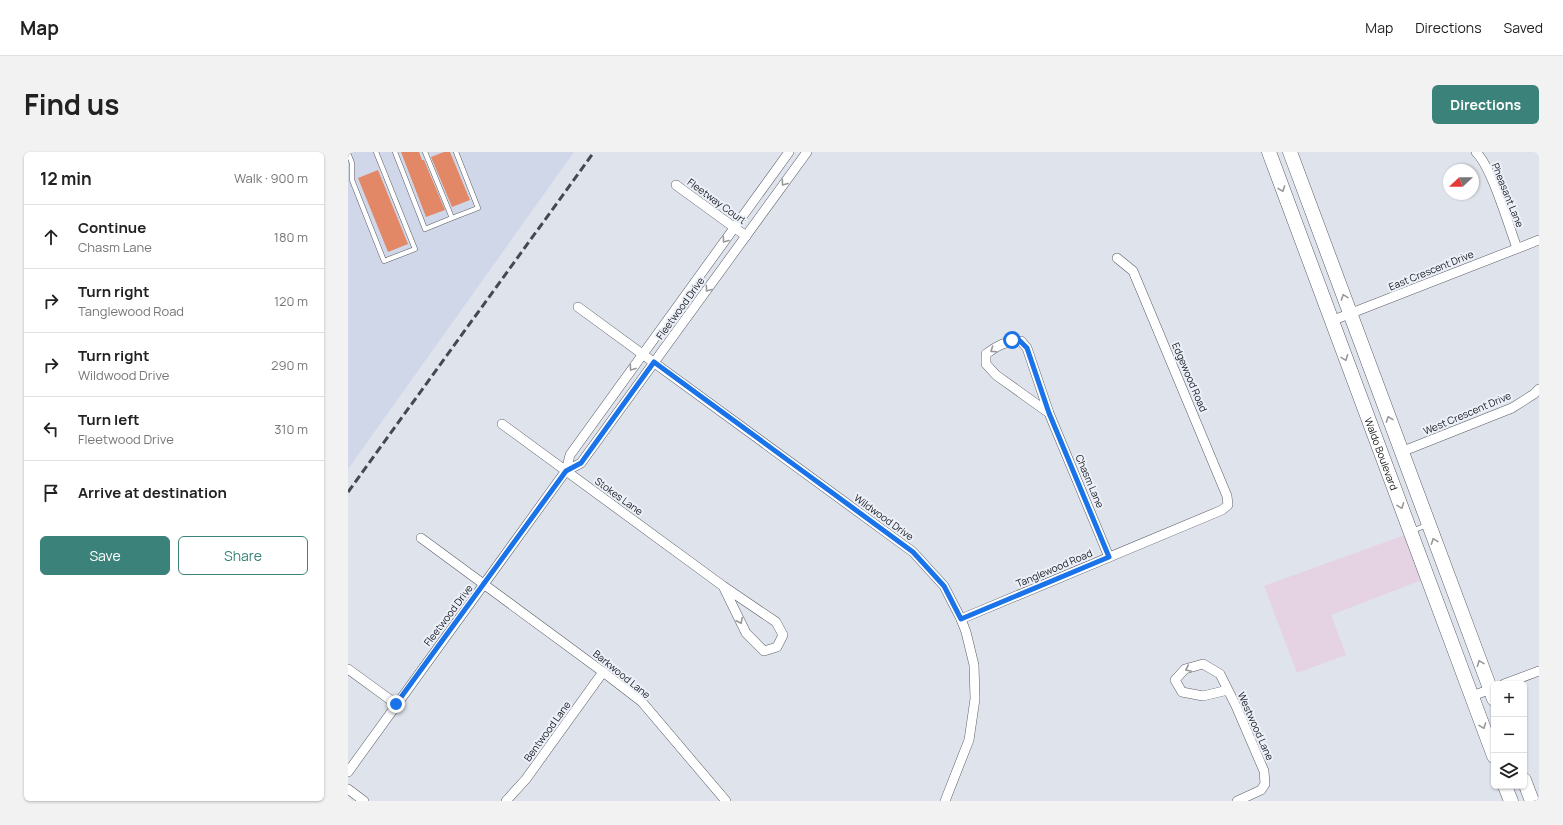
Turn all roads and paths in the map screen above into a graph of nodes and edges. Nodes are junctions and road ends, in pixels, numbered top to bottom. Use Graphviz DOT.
graph roads {
  1 [pos="376,152"];
  2 [pos="395,152"];
  3 [pos="425,152"];
  4 [pos="456,152"];
  5 [pos="789,152"];
  6 [pos="807,152"];
  7 [pos="1269,152"];
  8 [pos="1290,152"];
  9 [pos="1476,152"];
  10 [pos="348,153"];
  11 [pos="676,185"];
  12 [pos="452,218"];
  13 [pos="735,228"];
  14 [pos="746,236"];
  15 [pos="1539,240"];
  16 [pos="1517,248"];
  17 [pos="1117,258"];
  18 [pos="578,307"];
  19 [pos="1350,314"];
  20 [pos="1331,321"];
  21 [pos="642,354"];
  22 [pos="654,362"];
  23 [pos="1539,389"];
  24 [pos="1049,413"];
  25 [pos="502,424"];
  26 [pos="1401,452"];
  27 [pos="566,471"];
  28 [pos="1222,510"];
  29 [pos="1428,524"];
  30 [pos="1410,531"];
  31 [pos="421,538"];
  32 [pos="1109,557"];
  33 [pos="484,585"];
  34 [pos="723,586"];
  35 [pos="961,619"];
  36 [pos="348,669"];
  37 [pos="1539,670"];
  38 [pos="603,672"];
  39 [pos="1512,681"];
  40 [pos="1491,687"];
  41 [pos="1228,690"];
  42 [pos="1491,692"];
  43 [pos="1472,696"];
  44 [pos="396,704"];
  45 [pos="1493,753"];
  46 [pos="348,772"];
  47 [pos="1527,788"];
  48 [pos="348,789"];
  49 [pos="1506,789"];
  50 [pos="364,801"];
  51 [pos="506,801"];
  52 [pos="726,801"];
  53 [pos="945,801"];
  54 [pos="1237,801"];
  55 [pos="1511,801"];
  56 [pos="1532,801"];
  1 -- 10 [label="lane"];
  2 -- 12 [label="lane"];
  3 -- 12 [label="lane"];
  4 -- 12 [label="lane"];
  5 -- 13 [label="street, Fleetwood Drive"];
  6 -- 14 [label="street, Fleetwood Drive, one-way"];
  7 -- 20 [label="main road, Waldo Boulevard, one-way"];
  19 -- 8 [label="main road, Waldo Boulevard, one-way"];
  9 -- 16 [label="street, Pheasant Lane"];
  11 -- 13 [label="street, Fleetway Court"];
  13 -- 14 [label="street, Fleetway Court"];
  13 -- 21 [label="street, Fleetwood Drive, one-way"];
  14 -- 22 [label="street, Fleetwood Drive, one-way"];
  15 -- 16 [label="street, East Crescent Drive"];
  16 -- 19 [label="street, East Crescent Drive"];
  17 -- 28 [label="street, Edgewood Road"];
  18 -- 21 [label="street, Wildwood Drive"];
  19 -- 20 [label="street, East Crescent Drive"];
  26 -- 19 [label="main road, Waldo Boulevard, one-way"];
  20 -- 30 [label="main road, Waldo Boulevard, one-way"];
  21 -- 22 [label="street, Wildwood Drive"];
  21 -- 27 [label="street, Fleetwood Drive, one-way"];
  22 -- 27 [label="street, Fleetwood Drive"];
  22 -- 35 [label="street, Wildwood Drive"];
  23 -- 26 [label="street, West Crescent Drive"];
  24 -- 24 [label="street, Chasm Lane, one-way"];
  24 -- 32 [label="street, Chasm Lane"];
  25 -- 27 [label="street, Stokes Lane"];
  26 -- 29 [label="main road, Waldo Boulevard"];
  27 -- 33 [label="street, Fleetwood Drive"];
  27 -- 34 [label="street, Stokes Lane"];
  28 -- 32 [label="street, Tanglewood Road"];
  29 -- 30 [label="lane"];
  40 -- 29 [label="main road, Waldo Boulevard, one-way"];
  30 -- 43 [label="main road, Waldo Boulevard"];
  31 -- 33 [label="street, Barkwood Lane"];
  32 -- 35 [label="street, Tanglewood Road"];
  33 -- 38 [label="street, Barkwood Lane"];
  33 -- 44 [label="street, Fleetwood Drive"];
  34 -- 34 [label="street, Stokes Lane, one-way"];
  35 -- 53 [label="street, Wildwood Drive"];
  36 -- 44 [label="street"];
  37 -- 39 [label="street"];
  38 -- 51 [label="street, Bentwood Lane"];
  38 -- 52 [label="street, Barkwood Lane"];
  41 -- 41 [label="street, Westwood Lane, one-way"];
  41 -- 54 [label="street, Westwood Lane"];
  42 -- 43 [label="street"];
  43 -- 45 [label="main road, Waldo Boulevard, one-way"];
  44 -- 46 [label="street, Fleetwood Drive"];
  47 -- 56 [label="main road"];
  48 -- 50 [label="street"];
  49 -- 55 [label="main road"];
}
